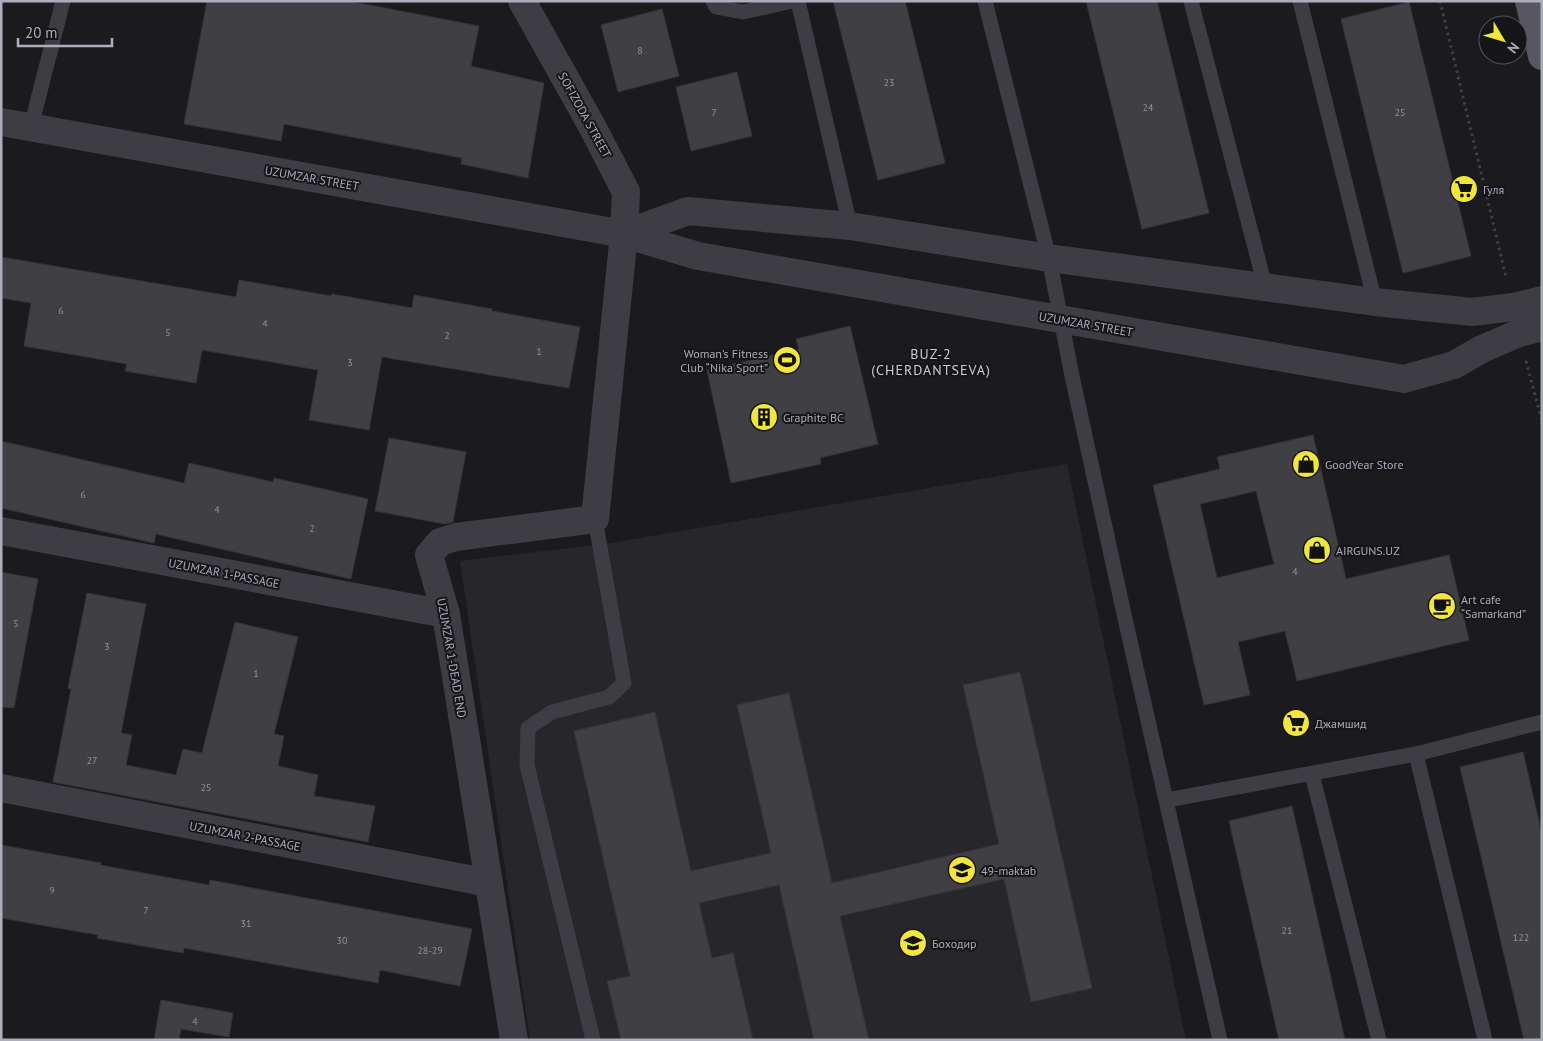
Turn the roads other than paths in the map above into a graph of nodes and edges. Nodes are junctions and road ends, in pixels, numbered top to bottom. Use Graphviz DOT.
graph roads {
  1 [pos="63,1"];
  2 [pos="522,1"];
  3 [pos="713,1"];
  4 [pos="792,1"];
  5 [pos="798,1"];
  6 [pos="985,1"];
  7 [pos="1191,1"];
  8 [pos="1300,1"];
  9 [pos="1529,1"];
  10 [pos="1542,56"];
  11 [pos="1,122"];
  12 [pos="31,128"];
  13 [pos="850,226"];
  14 [pos="624,234"];
  15 [pos="1049,258"];
  16 [pos="1265,286"];
  17 [pos="1542,300"];
  18 [pos="1375,302"];
  19 [pos="1062,320"];
  20 [pos="1525,322"];
  21 [pos="595,519"];
  22 [pos="1,531"];
  23 [pos="446,614"];
  24 [pos="1542,722"];
  25 [pos="1416,754"];
  26 [pos="1312,774"];
  27 [pos="1,788"];
  28 [pos="1167,800"];
  29 [pos="489,883"];
  30 [pos="514,1040"];
  31 [pos="593,1040"];
  32 [pos="1220,1040"];
  33 [pos="1379,1040"];
  34 [pos="1485,1040"];
  1 -- 12 [label="lane"];
  2 -- 14 [label="street, SOFIZODA STREET"];
  3 -- 4 [label="lane"];
  5 -- 13 [label="lane"];
  6 -- 15 [label="lane"];
  7 -- 16 [label="lane"];
  8 -- 18 [label="lane"];
  9 -- 10 [label="main road"];
  11 -- 12 [label="street, UZUMZАR STREET"];
  12 -- 14 [label="street, UZUMZАR STREET"];
  13 -- 14 [label="street, UZUMZАR STREET"];
  13 -- 15 [label="street, UZUMZАR STREET"];
  14 -- 19 [label="street, UZUMZАR STREET"];
  14 -- 21 [label="street"];
  15 -- 16 [label="street, UZUMZАR STREET"];
  15 -- 19 [label="lane"];
  16 -- 18 [label="street, UZUMZАR STREET"];
  17 -- 20 [label="street, UZUMZАR STREET"];
  18 -- 20 [label="street, UZUMZАR STREET"];
  19 -- 20 [label="street, UZUMZАR STREET"];
  19 -- 28 [label="lane"];
  21 -- 23 [label="street, UZUMZАR 1-DEAD END"];
  21 -- 31 [label="lane"];
  22 -- 23 [label="street, UZUMZАR 1-PASSAGE"];
  23 -- 29 [label="street, UZUMZАR 1-DEAD END"];
  24 -- 25 [label="lane"];
  25 -- 26 [label="lane"];
  25 -- 34 [label="lane"];
  26 -- 28 [label="lane"];
  26 -- 33 [label="lane"];
  27 -- 29 [label="street, UZUMZАR 2-PASSAGE"];
  28 -- 32 [label="lane"];
  29 -- 30 [label="street, UZUMZАR 1-DEAD END"];
}
